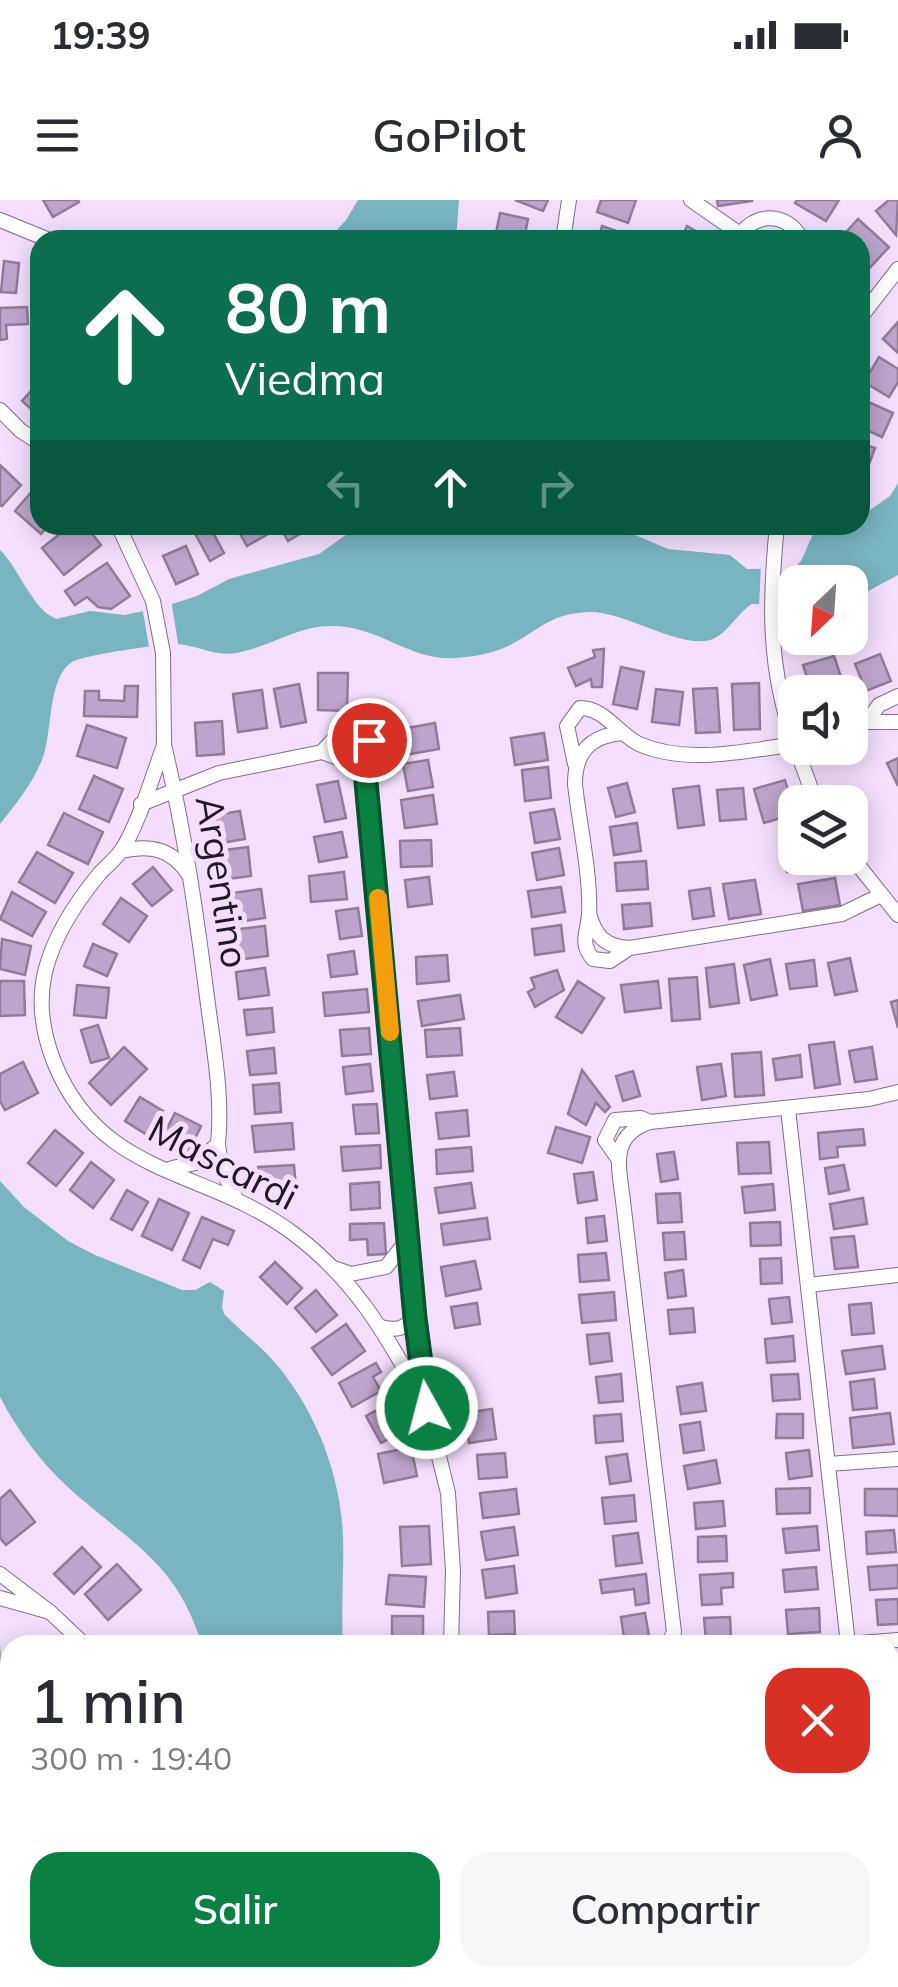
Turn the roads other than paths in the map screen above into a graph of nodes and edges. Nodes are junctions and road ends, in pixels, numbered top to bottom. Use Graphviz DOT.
graph roads {
  1 [pos="569,200"];
  2 [pos="690,200"];
  3 [pos="0,220"];
  4 [pos="564,230"];
  5 [pos="730,230"];
  6 [pos="747,230"];
  7 [pos="795,230"];
  8 [pos="30,232"];
  9 [pos="898,269"];
  10 [pos="870,305"];
  11 [pos="0,410"];
  12 [pos="30,435"];
  13 [pos="123,535"];
  14 [pos="776,535"];
  15 [pos="778,694"];
  16 [pos="898,696"];
  17 [pos="868,721"];
  18 [pos="868,722"];
  19 [pos="898,722"];
  20 [pos="622,733"];
  21 [pos="164,745"];
  22 [pos="778,746"];
  23 [pos="322,752"];
  24 [pos="575,764"];
  25 [pos="366,782"];
  26 [pos="176,792"];
  27 [pos="141,804"];
  28 [pos="122,850"];
  29 [pos="865,875"];
  30 [pos="191,878"];
  31 [pos="880,895"];
  32 [pos="898,915"];
  33 [pos="898,1092"];
  34 [pos="788,1109"];
  35 [pos="218,1144"];
  36 [pos="165,1169"];
  37 [pos="236,1199"];
  38 [pos="409,1237"];
  39 [pos="332,1268"];
  40 [pos="386,1268"];
  41 [pos="367,1273"];
  42 [pos="898,1275"];
  43 [pos="412,1282"];
  44 [pos="808,1285"];
  45 [pos="361,1298"];
  46 [pos="415,1318"];
  47 [pos="381,1327"];
  48 [pos="427,1408"];
  49 [pos="898,1459"];
  50 [pos="828,1464"];
  51 [pos="0,1575"];
  52 [pos="0,1587"];
  53 [pos="0,1598"];
  54 [pos="50,1612"];
  55 [pos="75,1635"];
  56 [pos="451,1635"];
  57 [pos="672,1635"];
  58 [pos="841,1635"];
  1 -- 4 [label="street"];
  2 -- 5 [label="street"];
  3 -- 8 [label="street"];
  6 -- 7 [label="street"];
  9 -- 10 [label="street"];
  11 -- 12 [label="street"];
  13 -- 21 [label="street"];
  14 -- 15 [label="street"];
  16 -- 17 [label="street"];
  18 -- 19 [label="street"];
  20 -- 22 [label="street"];
  20 -- 24 [label="street"];
  20 -- 24 [label="street"];
  21 -- 26 [label="street, Argentino"];
  21 -- 27 [label="street, Argentino"];
  23 -- 25 [label="street"];
  23 -- 25 [label="street"];
  23 -- 26 [label="street"];
  24 -- 31 [label="street"];
  25 -- 38 [label="street"];
  26 -- 27 [label="street"];
  26 -- 30 [label="street, Argentino"];
  27 -- 28 [label="street, Argentino"];
  28 -- 30 [label="street"];
  28 -- 36 [label="street, Mascardi"];
  29 -- 31 [label="street"];
  30 -- 35 [label="street, Argentino"];
  31 -- 32 [label="street"];
  33 -- 34 [label="street"];
  34 -- 44 [label="street"];
  34 -- 57 [label="street"];
  35 -- 36 [label="street"];
  35 -- 37 [label="street, Argentino"];
  36 -- 37 [label="street, Mascardi"];
  37 -- 39 [label="street, Mascardi"];
  38 -- 40 [label="street"];
  38 -- 43 [label="street"];
  39 -- 41 [label="street"];
  39 -- 45 [label="street, Mascardi"];
  40 -- 41 [label="street"];
  40 -- 43 [label="street"];
  41 -- 45 [label="street"];
  42 -- 44 [label="street"];
  43 -- 46 [label="street"];
  44 -- 50 [label="street"];
  45 -- 47 [label="street"];
  46 -- 47 [label="street"];
  46 -- 48 [label="street"];
  47 -- 48 [label="street"];
  48 -- 56 [label="street"];
  49 -- 50 [label="street"];
  50 -- 58 [label="street"];
  51 -- 52 [label="street"];
  51 -- 54 [label="street"];
  53 -- 54 [label="street"];
  54 -- 55 [label="street"];
}
